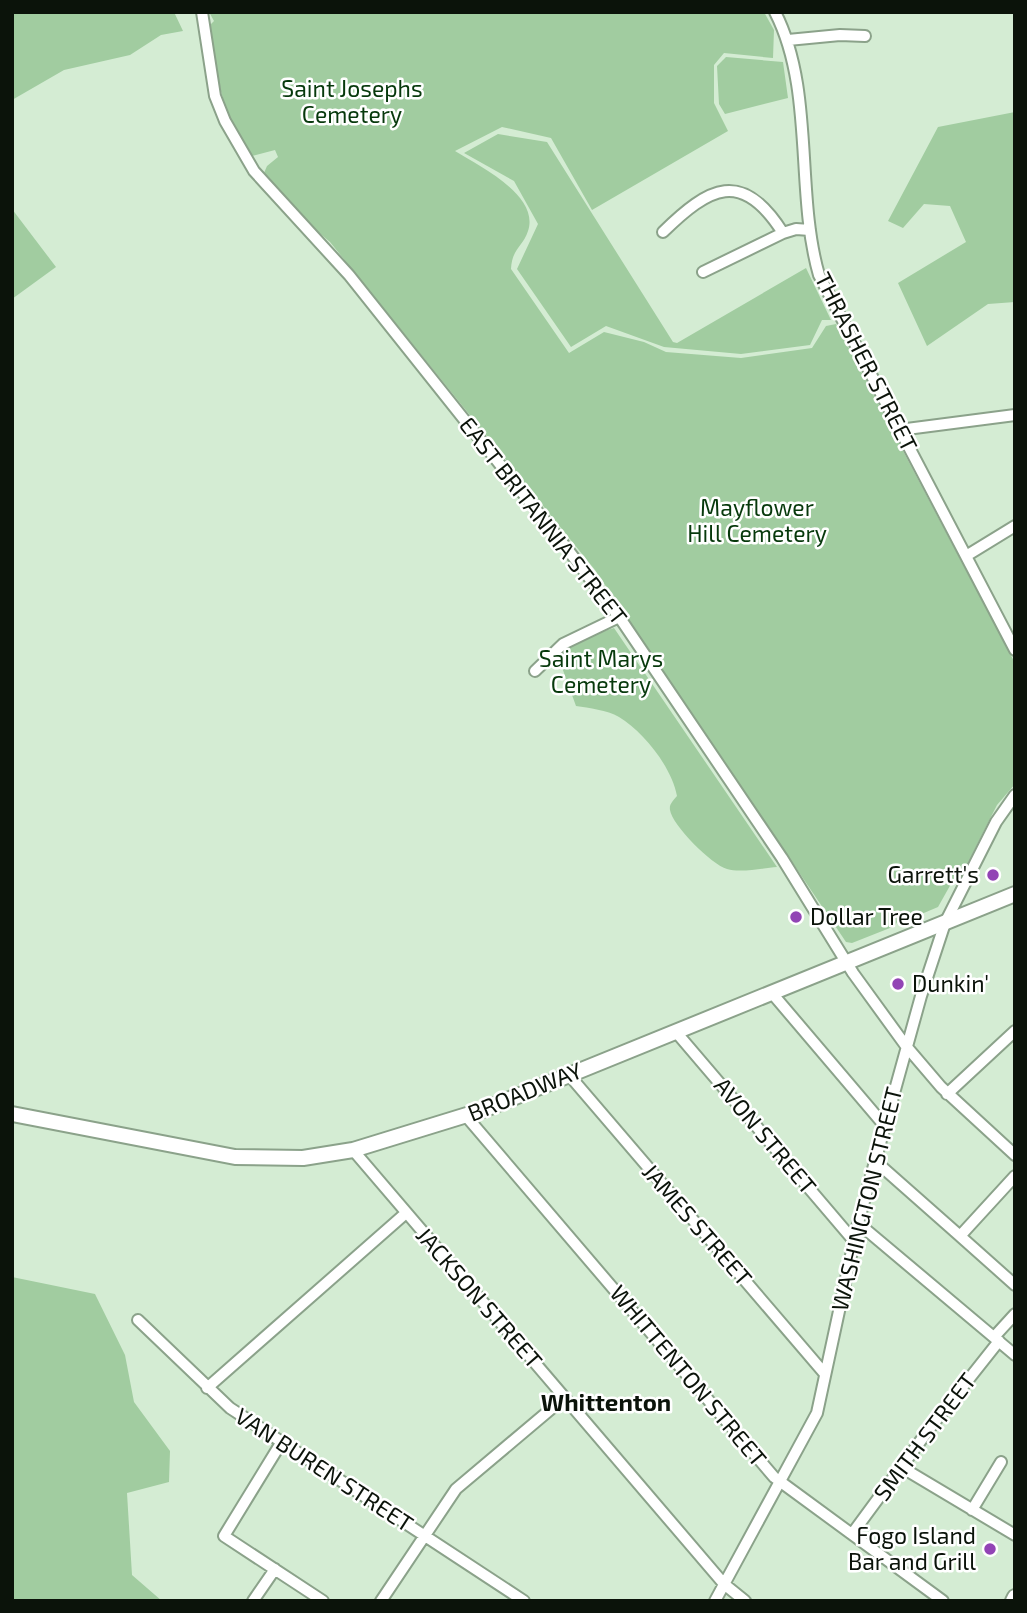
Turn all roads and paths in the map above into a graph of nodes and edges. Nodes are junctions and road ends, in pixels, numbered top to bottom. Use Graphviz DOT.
graph roads {
  1 [pos="202,12"];
  2 [pos="775,12"];
  3 [pos="865,36"];
  4 [pos="788,40"];
  5 [pos="810,230"];
  6 [pos="663,232"];
  7 [pos="783,233"];
  8 [pos="703,272"];
  9 [pos="1015,415"];
  10 [pos="899,430"];
  11 [pos="1015,526"];
  12 [pos="966,556"];
  13 [pos="619,617"];
  14 [pos="1015,650"];
  15 [pos="535,671"];
  16 [pos="1015,796"];
  17 [pos="1014,895"];
  18 [pos="945,923"];
  19 [pos="847,961"];
  20 [pos="771,992"];
  21 [pos="1015,1031"];
  22 [pos="676,1032"];
  23 [pos="906,1045"];
  24 [pos="569,1075"];
  25 [pos="947,1094"];
  26 [pos="12,1114"];
  27 [pos="466,1116"];
  28 [pos="884,1125"];
  29 [pos="353,1150"];
  30 [pos="1015,1155"];
  31 [pos="874,1160"];
  32 [pos="1015,1176"];
  33 [pos="406,1213"];
  34 [pos="858,1223"];
  35 [pos="960,1236"];
  36 [pos="854,1241"];
  37 [pos="1015,1285"];
  38 [pos="1015,1314"];
  39 [pos="138,1320"];
  40 [pos="996,1339"];
  41 [pos="1015,1355"];
  42 [pos="825,1374"];
  43 [pos="206,1388"];
  44 [pos="564,1398"];
  45 [pos="281,1443"];
  46 [pos="1001,1462"];
  47 [pos="901,1467"];
  48 [pos="780,1482"];
  49 [pos="972,1510"];
  50 [pos="852,1534"];
  51 [pos="424,1535"];
  52 [pos="1015,1535"];
  53 [pos="275,1569"];
  54 [pos="724,1584"];
  55 [pos="518,1599"];
  56 [pos="253,1601"];
  57 [pos="323,1601"];
  58 [pos="381,1601"];
  59 [pos="715,1601"];
  60 [pos="745,1601"];
  61 [pos="943,1601"];
  1 -- 13 [label="street, EAST BRITANNIA STREET"];
  2 -- 4 [label="street, THRASHER STREET"];
  3 -- 4 [label="street"];
  4 -- 5 [label="street, THRASHER STREET"];
  5 -- 7 [label="street"];
  5 -- 10 [label="street, THRASHER STREET"];
  6 -- 7 [label="street"];
  7 -- 8 [label="street"];
  9 -- 10 [label="street"];
  10 -- 12 [label="street, THRASHER STREET"];
  11 -- 12 [label="street"];
  12 -- 14 [label="street, THRASHER STREET"];
  13 -- 15 [label="street"];
  13 -- 19 [label="street, EAST BRITANNIA STREET"];
  16 -- 18 [label="street, WASHINGTON STREET"];
  17 -- 18 [label="main road, BROADWAY"];
  18 -- 19 [label="main road, BROADWAY"];
  18 -- 23 [label="street, WASHINGTON STREET"];
  19 -- 20 [label="main road, BROADWAY"];
  19 -- 23 [label="street, EAST BRITANNIA STREET"];
  20 -- 22 [label="main road, BROADWAY"];
  20 -- 28 [label="street"];
  21 -- 25 [label="street"];
  22 -- 24 [label="main road, BROADWAY"];
  22 -- 36 [label="street, AVON STREET"];
  23 -- 25 [label="street, EAST BRITANNIA STREET"];
  23 -- 28 [label="street, WASHINGTON STREET"];
  24 -- 27 [label="main road, BROADWAY"];
  24 -- 42 [label="street, JAMES STREET"];
  25 -- 30 [label="street, EAST BRITANNIA STREET"];
  26 -- 29 [label="main road, BROADWAY"];
  27 -- 29 [label="main road, BROADWAY"];
  27 -- 48 [label="street, WHITTENTON STREET"];
  28 -- 31 [label="street, WASHINGTON STREET"];
  29 -- 33 [label="street, JACKSON STREET"];
  31 -- 34 [label="street, WASHINGTON STREET"];
  31 -- 35 [label="street"];
  32 -- 35 [label="street"];
  33 -- 43 [label="street"];
  33 -- 44 [label="street, JACKSON STREET"];
  34 -- 36 [label="street, WASHINGTON STREET"];
  34 -- 40 [label="street"];
  35 -- 37 [label="street"];
  36 -- 42 [label="street, WASHINGTON STREET"];
  38 -- 40 [label="street, SMITH STREET"];
  39 -- 43 [label="street, VAN BUREN STREET"];
  40 -- 41 [label="street"];
  40 -- 47 [label="street, SMITH STREET"];
  42 -- 48 [label="street, WASHINGTON STREET"];
  43 -- 45 [label="street, VAN BUREN STREET"];
  44 -- 51 [label="street"];
  44 -- 54 [label="street, JACKSON STREET"];
  45 -- 51 [label="street, VAN BUREN STREET"];
  45 -- 53 [label="street"];
  46 -- 49 [label="street"];
  47 -- 49 [label="street"];
  47 -- 50 [label="street, SMITH STREET"];
  48 -- 50 [label="street, WHITTENTON STREET"];
  48 -- 54 [label="street, WASHINGTON STREET"];
  49 -- 52 [label="street"];
  50 -- 61 [label="street, WHITTENTON STREET"];
  51 -- 55 [label="street, VAN BUREN STREET"];
  51 -- 58 [label="street"];
  53 -- 56 [label="street"];
  53 -- 57 [label="street"];
  54 -- 59 [label="street, WASHINGTON STREET"];
  54 -- 60 [label="street, JACKSON STREET"];
}
